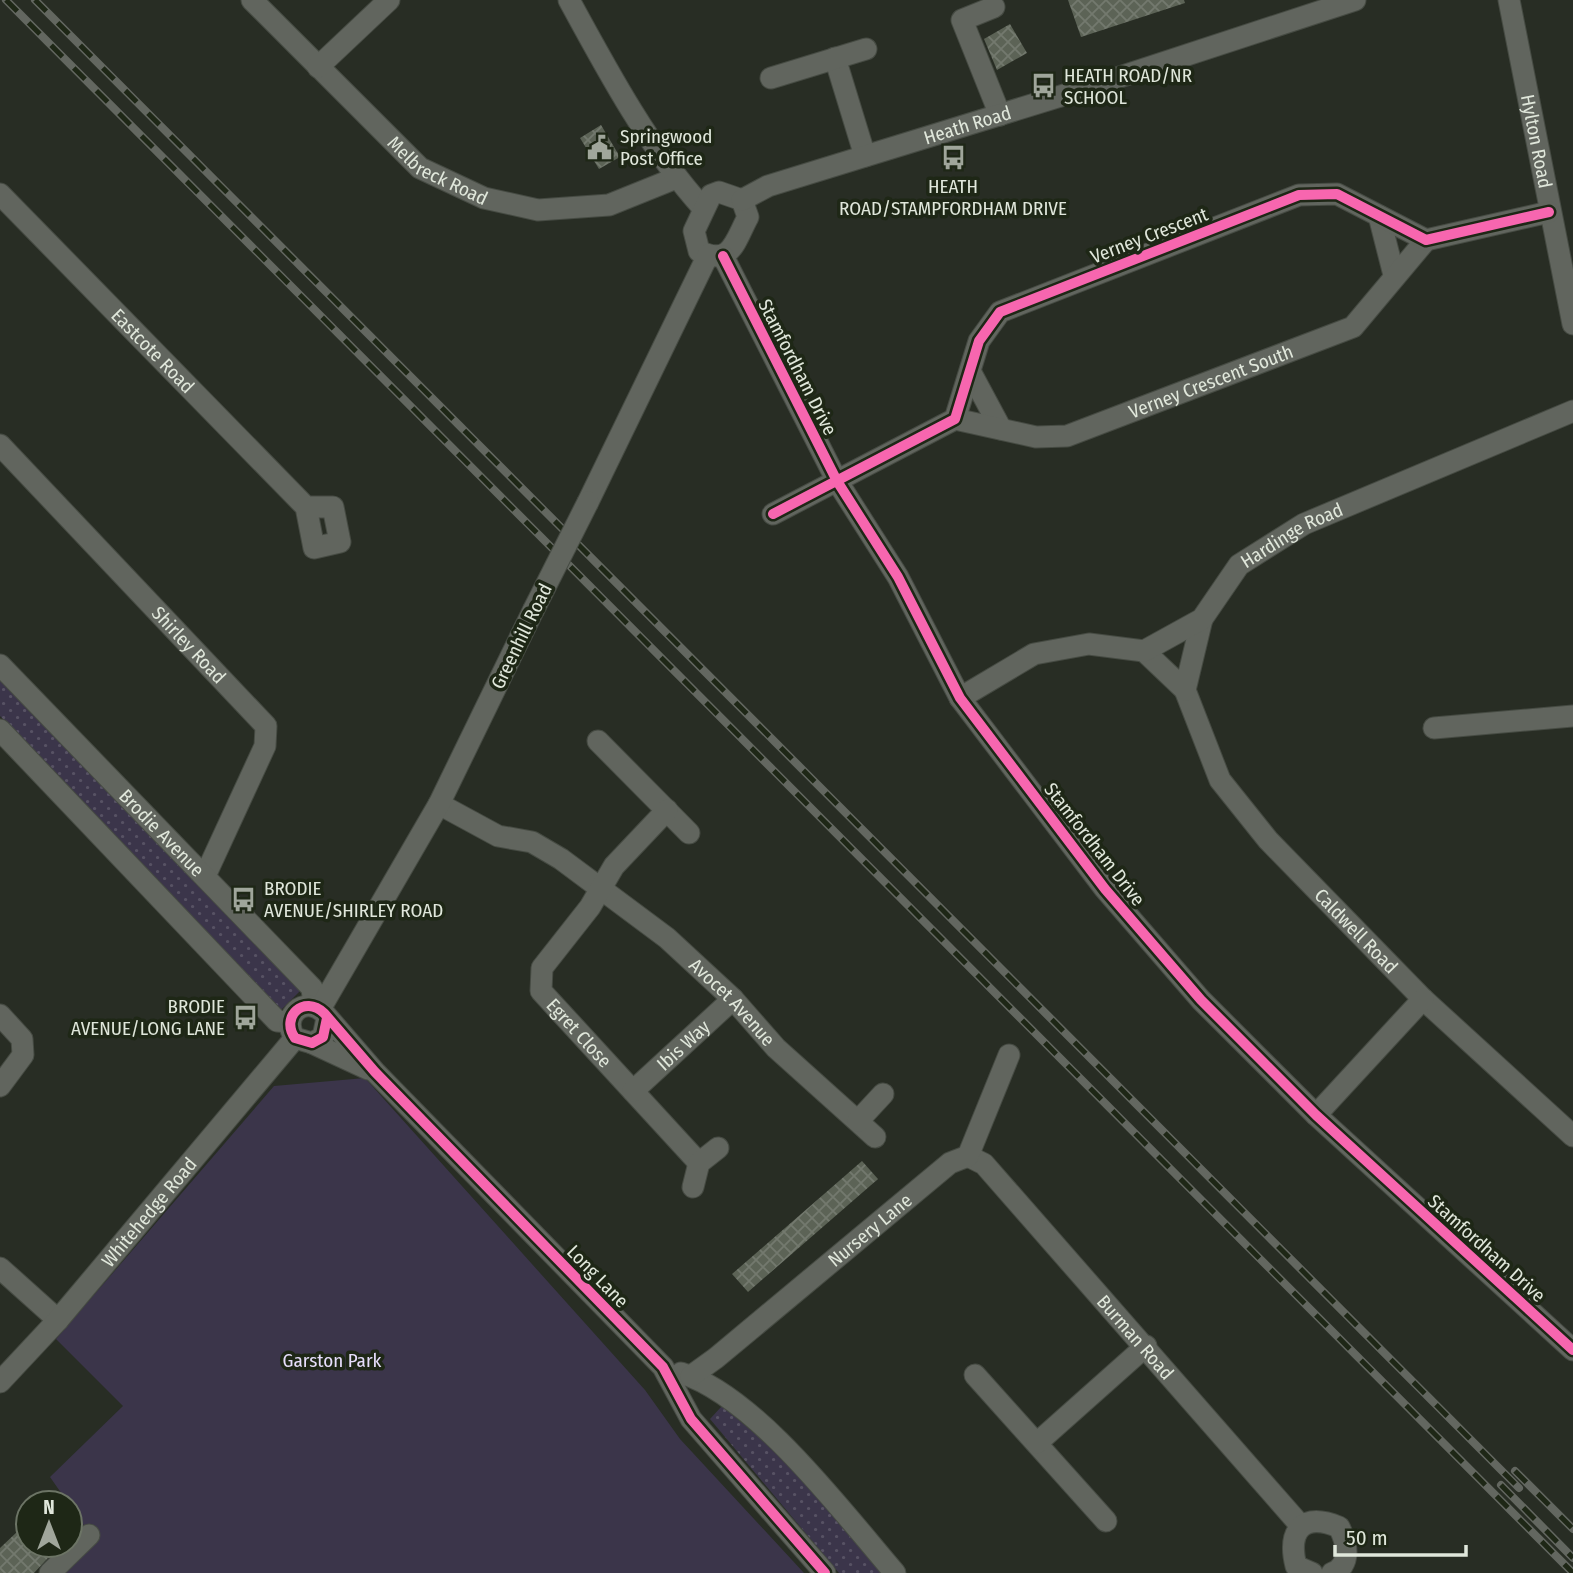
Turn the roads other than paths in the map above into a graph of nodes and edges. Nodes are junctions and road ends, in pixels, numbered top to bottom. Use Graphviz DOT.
graph roads {
  1 [pos="252,0"];
  2 [pos="389,0"];
  3 [pos="569,0"];
  4 [pos="1355,0"];
  5 [pos="1509,0"];
  6 [pos="994,7"];
  7 [pos="866,49"];
  8 [pos="835,58"];
  9 [pos="318,67"];
  10 [pos="771,78"];
  11 [pos="1000,115"];
  12 [pos="864,156"];
  13 [pos="676,178"];
  14 [pos="0,194"];
  15 [pos="742,200"];
  16 [pos="703,208"];
  17 [pos="1549,212"];
  18 [pos="1379,216"];
  19 [pos="1426,240"];
  20 [pos="716,256"];
  21 [pos="1394,275"];
  22 [pos="1573,324"];
  23 [pos="971,373"];
  24 [pos="1573,411"];
  25 [pos="956,419"];
  26 [pos="1001,429"];
  27 [pos="0,444"];
  28 [pos="837,481"];
  29 [pos="306,508"];
  30 [pos="773,514"];
  31 [pos="1202,619"];
  32 [pos="1144,651"];
  33 [pos="0,665"];
  34 [pos="1185,690"];
  35 [pos="960,698"];
  36 [pos="1573,716"];
  37 [pos="1434,728"];
  38 [pos="0,730"];
  39 [pos="598,741"];
  40 [pos="439,804"];
  41 [pos="667,810"];
  42 [pos="689,833"];
  43 [pos="205,876"];
  44 [pos="601,889"];
  45 [pos="733,999"];
  46 [pos="1423,999"];
  47 [pos="320,1011"];
  48 [pos="0,1015"];
  49 [pos="299,1035"];
  50 [pos="1009,1055"];
  51 [pos="375,1072"];
  52 [pos="0,1086"];
  53 [pos="634,1091"];
  54 [pos="883,1094"];
  55 [pos="1316,1115"];
  56 [pos="858,1121"];
  57 [pos="1573,1136"];
  58 [pos="875,1137"];
  59 [pos="718,1148"];
  60 [pos="968,1156"];
  61 [pos="699,1163"];
  62 [pos="693,1187"];
  63 [pos="0,1268"];
  64 [pos="58,1320"];
  65 [pos="1146,1346"];
  66 [pos="1573,1350"];
  67 [pos="663,1367"];
  68 [pos="975,1375"];
  69 [pos="691,1376"];
  70 [pos="0,1382"];
  71 [pos="1037,1443"];
  72 [pos="1106,1521"];
  73 [pos="1301,1525"];
  74 [pos="89,1535"];
  75 [pos="1299,1571"];
  76 [pos="1337,1572"];
  77 [pos="50,1573"];
  78 [pos="825,1573"];
  79 [pos="895,1573"];
  1 -- 9 [label="street, Melbreck Road"];
  2 -- 9 [label="street"];
  3 -- 13 [label="street"];
  4 -- 11 [label="street, Heath Road"];
  5 -- 17 [label="street, Hylton Road"];
  6 -- 11 [label="street"];
  7 -- 8 [label="street"];
  8 -- 10 [label="street"];
  8 -- 12 [label="street"];
  9 -- 13 [label="street, Melbreck Road"];
  11 -- 12 [label="street, Heath Road"];
  12 -- 15 [label="street, Heath Road"];
  13 -- 16 [label="street"];
  14 -- 29 [label="street, Eastcote Road"];
  15 -- 16 [label="street"];
  15 -- 20 [label="street"];
  16 -- 20 [label="street"];
  17 -- 19 [label="street"];
  17 -- 22 [label="street, Hylton Road"];
  18 -- 19 [label="street, Verney Crescent"];
  18 -- 21 [label="street"];
  18 -- 23 [label="street, Verney Crescent"];
  19 -- 21 [label="street, Verney Crescent South"];
  20 -- 28 [label="street, Stamfordham Drive"];
  20 -- 40 [label="street, Greenhill Road, bridge"];
  21 -- 26 [label="street, Verney Crescent South"];
  23 -- 25 [label="street, Verney Crescent"];
  23 -- 26 [label="street"];
  24 -- 31 [label="street, Hardinge Road"];
  25 -- 26 [label="street, Verney Crescent South"];
  25 -- 28 [label="street"];
  27 -- 43 [label="street, Shirley Road"];
  28 -- 30 [label="street"];
  28 -- 35 [label="street, Stamfordham Drive"];
  31 -- 32 [label="street, Hardinge Road"];
  31 -- 34 [label="street"];
  32 -- 34 [label="street, Caldwell Road"];
  32 -- 35 [label="street"];
  33 -- 43 [label="street, Brodie Avenue"];
  34 -- 46 [label="street, Caldwell Road"];
  35 -- 55 [label="street, Stamfordham Drive"];
  36 -- 37 [label="street"];
  38 -- 49 [label="street"];
  39 -- 41 [label="street"];
  40 -- 44 [label="street, Avocet Avenue"];
  40 -- 47 [label="street, Greenhill Road"];
  41 -- 42 [label="street"];
  41 -- 44 [label="street"];
  43 -- 47 [label="street, Brodie Avenue"];
  44 -- 45 [label="street, Avocet Avenue"];
  44 -- 53 [label="street, Egret Close"];
  45 -- 53 [label="street, Ibis Way"];
  45 -- 56 [label="street, Avocet Avenue"];
  46 -- 55 [label="street"];
  46 -- 57 [label="street, Caldwell Road"];
  47 -- 49 [label="street"];
  47 -- 49 [label="street, Greenhill Road"];
  47 -- 51 [label="street, Long Lane"];
  48 -- 52 [label="street"];
  49 -- 51 [label="street, Long Lane"];
  49 -- 64 [label="street, Whitehedge Road"];
  50 -- 60 [label="street"];
  51 -- 67 [label="street, Long Lane"];
  53 -- 61 [label="street, Egret Close"];
  54 -- 56 [label="street"];
  55 -- 66 [label="street, Stamfordham Drive"];
  56 -- 58 [label="street, Avocet Avenue"];
  59 -- 61 [label="street"];
  60 -- 65 [label="street, Burman Road"];
  60 -- 69 [label="street, Nursery Lane"];
  61 -- 62 [label="street"];
  63 -- 64 [label="street"];
  64 -- 70 [label="street, Whitehedge Road"];
  65 -- 71 [label="street"];
  65 -- 73 [label="street, Burman Road"];
  67 -- 69 [label="street, Long Lane"];
  67 -- 78 [label="street, Long Lane"];
  68 -- 71 [label="street"];
  69 -- 79 [label="street, Long Lane"];
  71 -- 72 [label="street"];
  73 -- 75 [label="street"];
  73 -- 76 [label="street"];
  74 -- 77 [label="street"];
}
